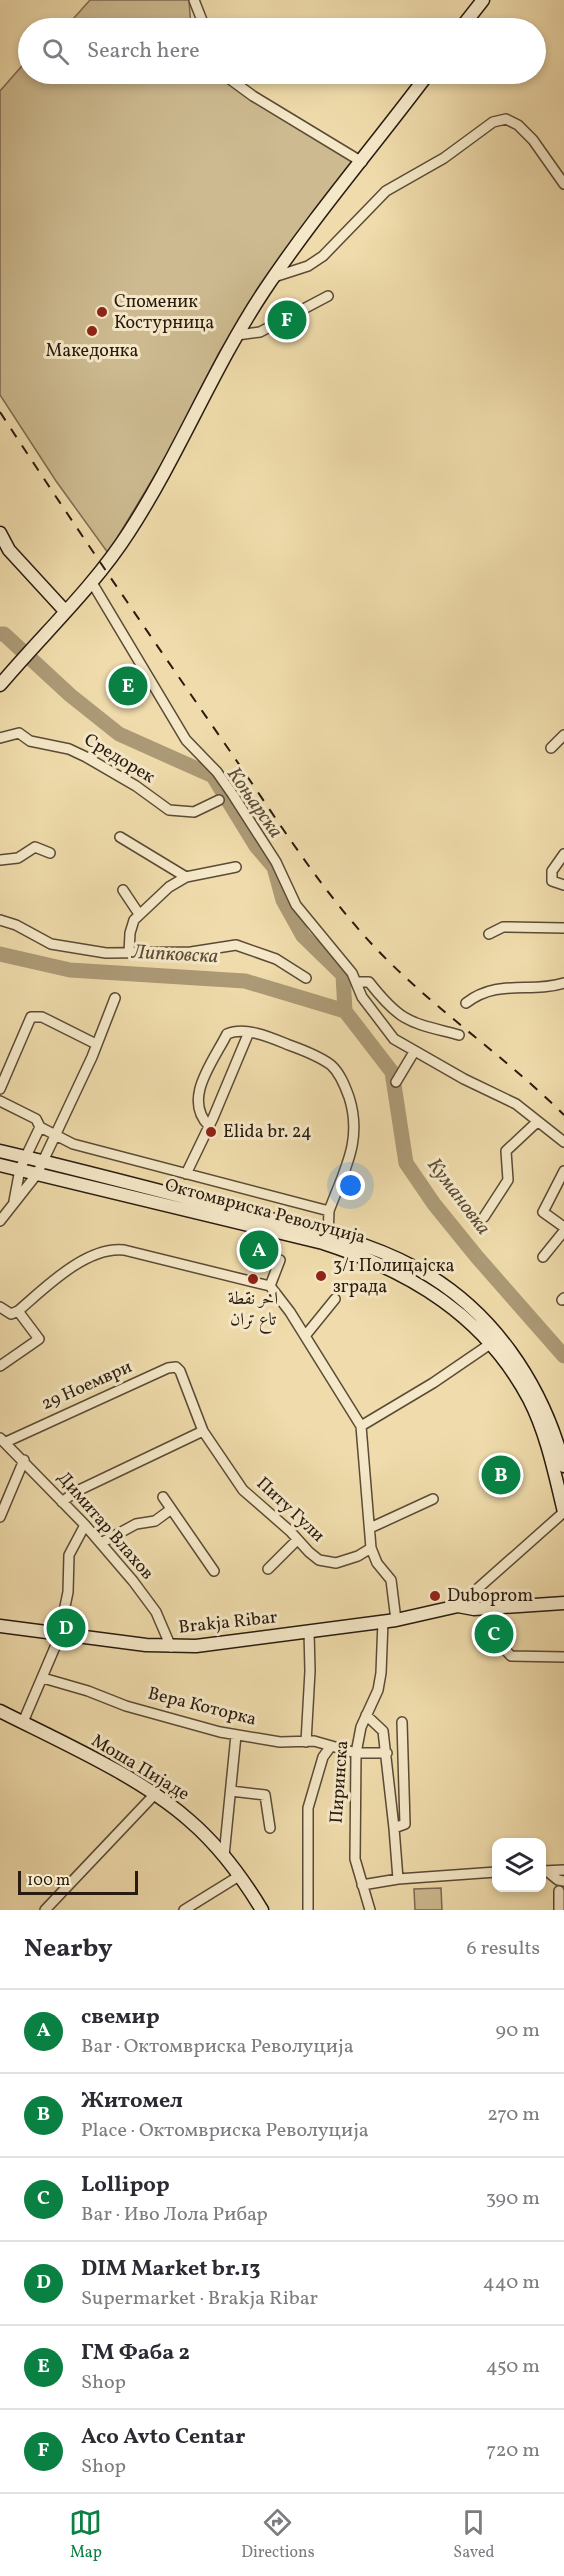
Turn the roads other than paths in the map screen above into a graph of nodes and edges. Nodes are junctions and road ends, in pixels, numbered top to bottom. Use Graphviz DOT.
graph roads {
  1 [pos="194,0"];
  2 [pos="483,0"];
  3 [pos="201,18"];
  4 [pos="469,18"];
  5 [pos="237,84"];
  6 [pos="420,84"];
  7 [pos="362,162"];
  8 [pos="564,183"];
  9 [pos="274,277"];
  10 [pos="328,296"];
  11 [pos="237,335"];
  12 [pos="0,533"];
  13 [pos="91,581"];
  14 [pos="64,611"];
  15 [pos="0,685"];
  16 [pos="564,735"];
  17 [pos="0,738"];
  18 [pos="550,748"];
  19 [pos="219,800"];
  20 [pos="120,837"];
  21 [pos="50,852"];
  22 [pos="564,854"];
  23 [pos="0,860"];
  24 [pos="236,867"];
  25 [pos="186,877"];
  26 [pos="564,885"];
  27 [pos="123,890"];
  28 [pos="139,914"];
  29 [pos="0,920"];
  30 [pos="564,928"];
  31 [pos="489,934"];
  32 [pos="129,953"];
  33 [pos="306,978"];
  34 [pos="356,982"];
  35 [pos="564,983"];
  36 [pos="115,998"];
  37 [pos="466,1003"];
  38 [pos="249,1032"];
  39 [pos="459,1035"];
  40 [pos="96,1044"];
  41 [pos="414,1052"];
  42 [pos="396,1082"];
  43 [pos="0,1089"];
  44 [pos="0,1101"];
  45 [pos="537,1122"];
  46 [pos="210,1126"];
  47 [pos="40,1127"];
  48 [pos="56,1136"];
  49 [pos="564,1142"];
  50 [pos="0,1151"];
  51 [pos="25,1157"];
  52 [pos="43,1162"];
  53 [pos="0,1165"];
  54 [pos="20,1170"];
  55 [pos="564,1171"];
  56 [pos="37,1174"];
  57 [pos="186,1174"];
  58 [pos="13,1204"];
  59 [pos="329,1211"];
  60 [pos="484,1217"];
  61 [pos="0,1221"];
  62 [pos="564,1229"];
  63 [pos="328,1234"];
  64 [pos="543,1257"];
  65 [pos="280,1260"];
  66 [pos="270,1286"];
  67 [pos="335,1299"];
  68 [pos="0,1307"];
  69 [pos="18,1311"];
  70 [pos="305,1336"];
  71 [pos="495,1340"];
  72 [pos="0,1366"];
  73 [pos="180,1371"];
  74 [pos="361,1426"];
  75 [pos="203,1431"];
  76 [pos="3,1440"];
  77 [pos="24,1461"];
  78 [pos="564,1466"];
  79 [pos="163,1497"];
  80 [pos="433,1499"];
  81 [pos="62,1502"];
  82 [pos="170,1510"];
  83 [pos="564,1512"];
  84 [pos="0,1517"];
  85 [pos="85,1525"];
  86 [pos="370,1528"];
  87 [pos="297,1540"];
  88 [pos="101,1543"];
  89 [pos="371,1548"];
  90 [pos="268,1569"];
  91 [pos="214,1571"];
  92 [pos="564,1603"];
  93 [pos="458,1606"];
  94 [pos="497,1608"];
  95 [pos="396,1620"];
  96 [pos="383,1622"];
  97 [pos="0,1626"];
  98 [pos="309,1631"];
  99 [pos="59,1632"];
  100 [pos="171,1647"];
  101 [pos="564,1657"];
  102 [pos="43,1678"];
  103 [pos="0,1711"];
  104 [pos="366,1715"];
  105 [pos="23,1722"];
  106 [pos="402,1722"];
  107 [pos="236,1735"];
  108 [pos="306,1742"];
  109 [pos="331,1746"];
  110 [pos="356,1753"];
  111 [pos="387,1753"];
  112 [pos="231,1791"];
  113 [pos="154,1794"];
  114 [pos="270,1828"];
  115 [pos="394,1828"];
  116 [pos="224,1856"];
  117 [pos="564,1870"];
  118 [pos="546,1871"];
  119 [pos="492,1872"];
  120 [pos="546,1872"];
  121 [pos="239,1876"];
  122 [pos="398,1879"];
  123 [pos="564,1881"];
  124 [pos="362,1885"];
  125 [pos="559,1891"];
  126 [pos="45,1910"];
  127 [pos="184,1910"];
  128 [pos="262,1910"];
  129 [pos="308,1910"];
  130 [pos="370,1910"];
  131 [pos="560,1910"];
  1 -- 3 [label="street"];
  2 -- 4 [label="street"];
  5 -- 7 [label="street"];
  6 -- 7 [label="street"];
  7 -- 9 [label="street"];
  8 -- 9 [label="street"];
  9 -- 11 [label="street"];
  10 -- 11 [label="street"];
  11 -- 13 [label="street"];
  12 -- 14 [label="street"];
  13 -- 14 [label="street"];
  13 -- 34 [label="street"];
  14 -- 15 [label="street"];
  16 -- 18 [label="street"];
  17 -- 19 [label="street, Средорек"];
  20 -- 25 [label="street"];
  21 -- 23 [label="street"];
  22 -- 26 [label="street"];
  24 -- 25 [label="street"];
  25 -- 28 [label="street"];
  27 -- 28 [label="street"];
  28 -- 32 [label="street"];
  29 -- 32 [label="street"];
  30 -- 31 [label="street"];
  32 -- 33 [label="street"];
  34 -- 39 [label="street"];
  34 -- 41 [label="street"];
  35 -- 37 [label="street"];
  36 -- 40 [label="street"];
  38 -- 46 [label="street"];
  38 -- 46 [label="street"];
  38 -- 59 [label="street"];
  40 -- 43 [label="street"];
  40 -- 48 [label="street"];
  41 -- 42 [label="street"];
  41 -- 45 [label="street"];
  44 -- 47 [label="street"];
  45 -- 49 [label="street"];
  45 -- 60 [label="street"];
  46 -- 57 [label="street"];
  47 -- 48 [label="street"];
  47 -- 51 [label="street"];
  48 -- 52 [label="street"];
  48 -- 57 [label="street"];
  50 -- 51 [label="street, Октомвриска Револуција"];
  51 -- 52 [label="street, Октомвриска Револуција"];
  51 -- 54 [label="street"];
  52 -- 56 [label="street"];
  52 -- 63 [label="street, Октомвриска Револуција"];
  53 -- 54 [label="street, Октомвриска Револуција"];
  54 -- 56 [label="street, Октомвриска Револуција"];
  54 -- 58 [label="street"];
  55 -- 62 [label="street"];
  56 -- 58 [label="street"];
  56 -- 71 [label="street, Октомвриска Револуција"];
  57 -- 59 [label="street"];
  58 -- 61 [label="street"];
  59 -- 63 [label="street"];
  62 -- 64 [label="street"];
  63 -- 71 [label="street, Октомвриска Револуција"];
  65 -- 66 [label="street"];
  66 -- 69 [label="street"];
  66 -- 70 [label="street"];
  67 -- 70 [label="street"];
  68 -- 69 [label="street"];
  69 -- 72 [label="street"];
  70 -- 74 [label="street"];
  71 -- 74 [label="street"];
  71 -- 78 [label="street, Октомвриска Револуција"];
  71 -- 83 [label="street, Октомвриска Револуција"];
  73 -- 75 [label="street, Питу Гули"];
  73 -- 76 [label="street, 29 Ноември"];
  74 -- 86 [label="street"];
  75 -- 81 [label="street"];
  75 -- 87 [label="street, Питу Гули"];
  76 -- 77 [label="street, Димитар Влахов"];
  77 -- 81 [label="street, Димитар Влахов"];
  77 -- 84 [label="street"];
  79 -- 82 [label="street"];
  80 -- 86 [label="street"];
  81 -- 85 [label="street, Димитар Влахов"];
  82 -- 88 [label="street"];
  82 -- 91 [label="street"];
  83 -- 93 [label="street"];
  85 -- 88 [label="street, Димитар Влахов"];
  85 -- 99 [label="street"];
  86 -- 89 [label="street"];
  87 -- 89 [label="street, Питу Гули"];
  87 -- 90 [label="street"];
  88 -- 100 [label="street, Димитар Влахов"];
  89 -- 95 [label="street"];
  92 -- 94 [label="street, Brakja Ribar"];
  93 -- 94 [label="street, Brakja Ribar"];
  93 -- 95 [label="street, Brakja Ribar"];
  94 -- 101 [label="street"];
  95 -- 96 [label="street, Brakja Ribar"];
  96 -- 98 [label="street, Brakja Ribar"];
  96 -- 104 [label="street, Пиринска"];
  97 -- 99 [label="street, Brakja Ribar"];
  98 -- 100 [label="street, Brakja Ribar"];
  98 -- 108 [label="street"];
  99 -- 100 [label="street, Brakja Ribar"];
  99 -- 102 [label="street"];
  102 -- 105 [label="street"];
  102 -- 107 [label="street, Вера Которка"];
  103 -- 105 [label="street, Моша Пијаде"];
  104 -- 110 [label="street, Пиринска"];
  104 -- 111 [label="street"];
  105 -- 113 [label="street, Моша Пијаде"];
  106 -- 115 [label="street"];
  107 -- 108 [label="street, Вера Которка"];
  107 -- 112 [label="street"];
  108 -- 109 [label="street, Вера Которка"];
  109 -- 110 [label="street, Вера Которка"];
  109 -- 129 [label="street"];
  110 -- 111 [label="street, Вера Которка"];
  110 -- 124 [label="street, Пиринска"];
  111 -- 115 [label="street"];
  112 -- 114 [label="street"];
  112 -- 116 [label="street"];
  113 -- 116 [label="street, Моша Пијаде"];
  113 -- 126 [label="street"];
  115 -- 122 [label="street"];
  116 -- 121 [label="street, Моша Пијаде"];
  117 -- 118 [label="street"];
  119 -- 122 [label="street"];
  120 -- 123 [label="street"];
  121 -- 127 [label="street"];
  121 -- 128 [label="street, Моша Пијаде"];
  122 -- 124 [label="street"];
  124 -- 130 [label="street, Пиринска"];
  125 -- 131 [label="street"];
}
